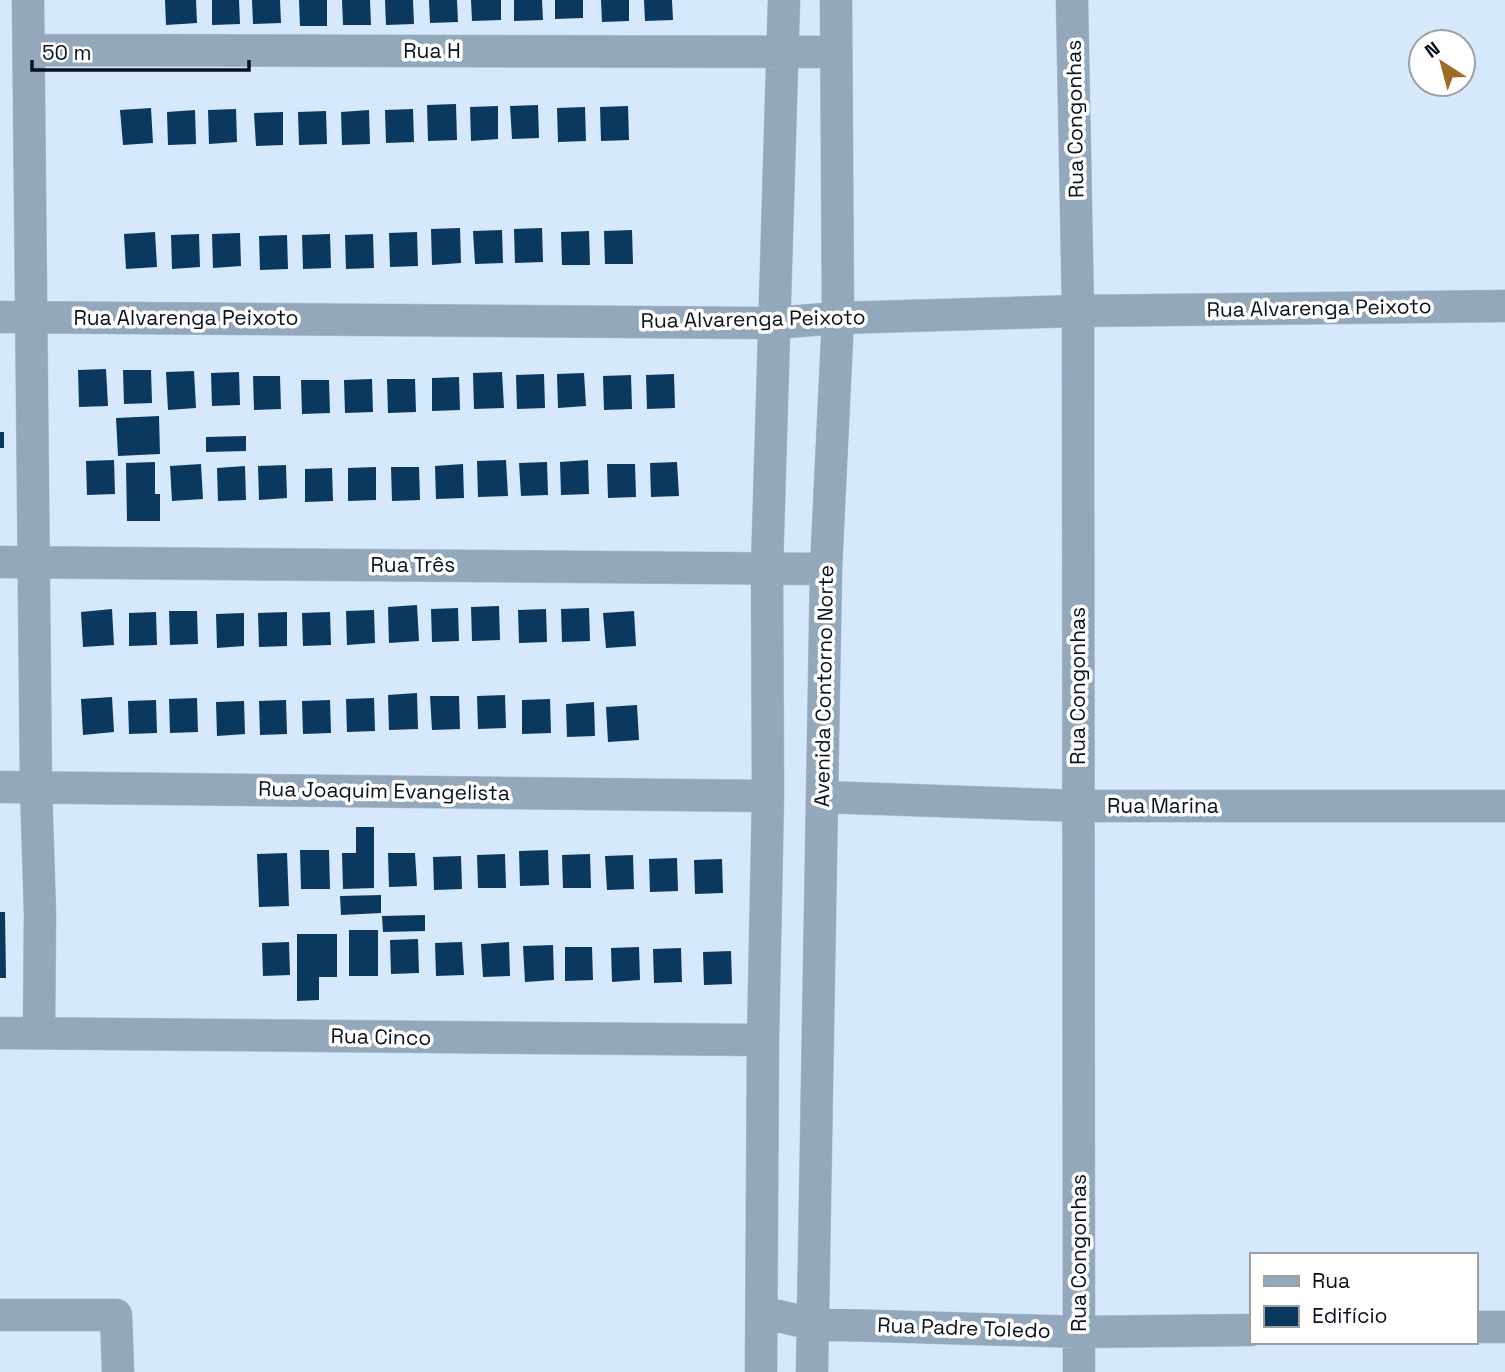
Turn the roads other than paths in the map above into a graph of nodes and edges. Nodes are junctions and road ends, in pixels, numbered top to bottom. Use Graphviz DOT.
graph roads {
  1 [pos="28,0"];
  2 [pos="784,0"];
  3 [pos="836,0"];
  4 [pos="1072,0"];
  5 [pos="29,50"];
  6 [pos="782,51"];
  7 [pos="835,52"];
  8 [pos="1505,306"];
  9 [pos="1078,311"];
  10 [pos="15,317"];
  11 [pos="838,318"];
  12 [pos="774,323"];
  13 [pos="0,562"];
  14 [pos="34,563"];
  15 [pos="767,568"];
  16 [pos="826,569"];
  17 [pos="0,787"];
  18 [pos="36,787"];
  19 [pos="768,796"];
  20 [pos="822,797"];
  21 [pos="1079,806"];
  22 [pos="1505,806"];
  23 [pos="0,1033"];
  24 [pos="38,1033"];
  25 [pos="763,1040"];
  26 [pos="762,1312"];
  27 [pos="0,1315"];
  28 [pos="812,1324"];
  29 [pos="1477,1327"];
  30 [pos="1505,1327"];
  31 [pos="1250,1330"];
  32 [pos="1079,1332"];
  33 [pos="118,1372"];
  34 [pos="761,1372"];
  35 [pos="812,1372"];
  36 [pos="1079,1372"];
  1 -- 5 [label="street"];
  2 -- 6 [label="street"];
  3 -- 7 [label="street, Avenida Contorno Norte"];
  4 -- 9 [label="street, Rua Congonhas"];
  5 -- 6 [label="street, Rua H"];
  5 -- 10 [label="street"];
  6 -- 7 [label="street, Rua H"];
  6 -- 12 [label="street"];
  7 -- 11 [label="street, Avenida Contorno Norte"];
  8 -- 9 [label="street, Rua Alvarenga Peixoto"];
  9 -- 11 [label="street, Rua Alvarenga Peixoto"];
  9 -- 21 [label="street, Rua Congonhas"];
  10 -- 12 [label="street, Rua Alvarenga Peixoto"];
  10 -- 14 [label="street"];
  11 -- 12 [label="street, Rua Alvarenga Peixoto"];
  11 -- 16 [label="street, Avenida Contorno Norte"];
  12 -- 15 [label="street"];
  13 -- 14 [label="street, Rua Três"];
  14 -- 15 [label="street, Rua Três"];
  14 -- 18 [label="street"];
  15 -- 16 [label="street, Rua Três"];
  15 -- 19 [label="street"];
  16 -- 20 [label="street, Avenida Contorno Norte"];
  17 -- 18 [label="street, Rua Joaquim Evangelista"];
  18 -- 19 [label="street, Rua Joaquim Evangelista"];
  18 -- 24 [label="street"];
  19 -- 25 [label="street"];
  20 -- 21 [label="street, Rua Marina"];
  20 -- 28 [label="street, Avenida Contorno Norte"];
  21 -- 22 [label="street, Rua Marina"];
  21 -- 32 [label="street, Rua Congonhas"];
  23 -- 24 [label="street, Rua Cinco"];
  24 -- 25 [label="street, Rua Cinco"];
  25 -- 26 [label="street"];
  26 -- 28 [label="street, Rua Padre Toledo"];
  26 -- 34 [label="street"];
  27 -- 33 [label="street"];
  28 -- 32 [label="street, Rua Padre Toledo"];
  28 -- 35 [label="street, Avenida Contorno Norte"];
  29 -- 30 [label="street"];
  31 -- 32 [label="street, Rua Padre Toledo"];
  32 -- 36 [label="street, Rua Congonhas"];
}
